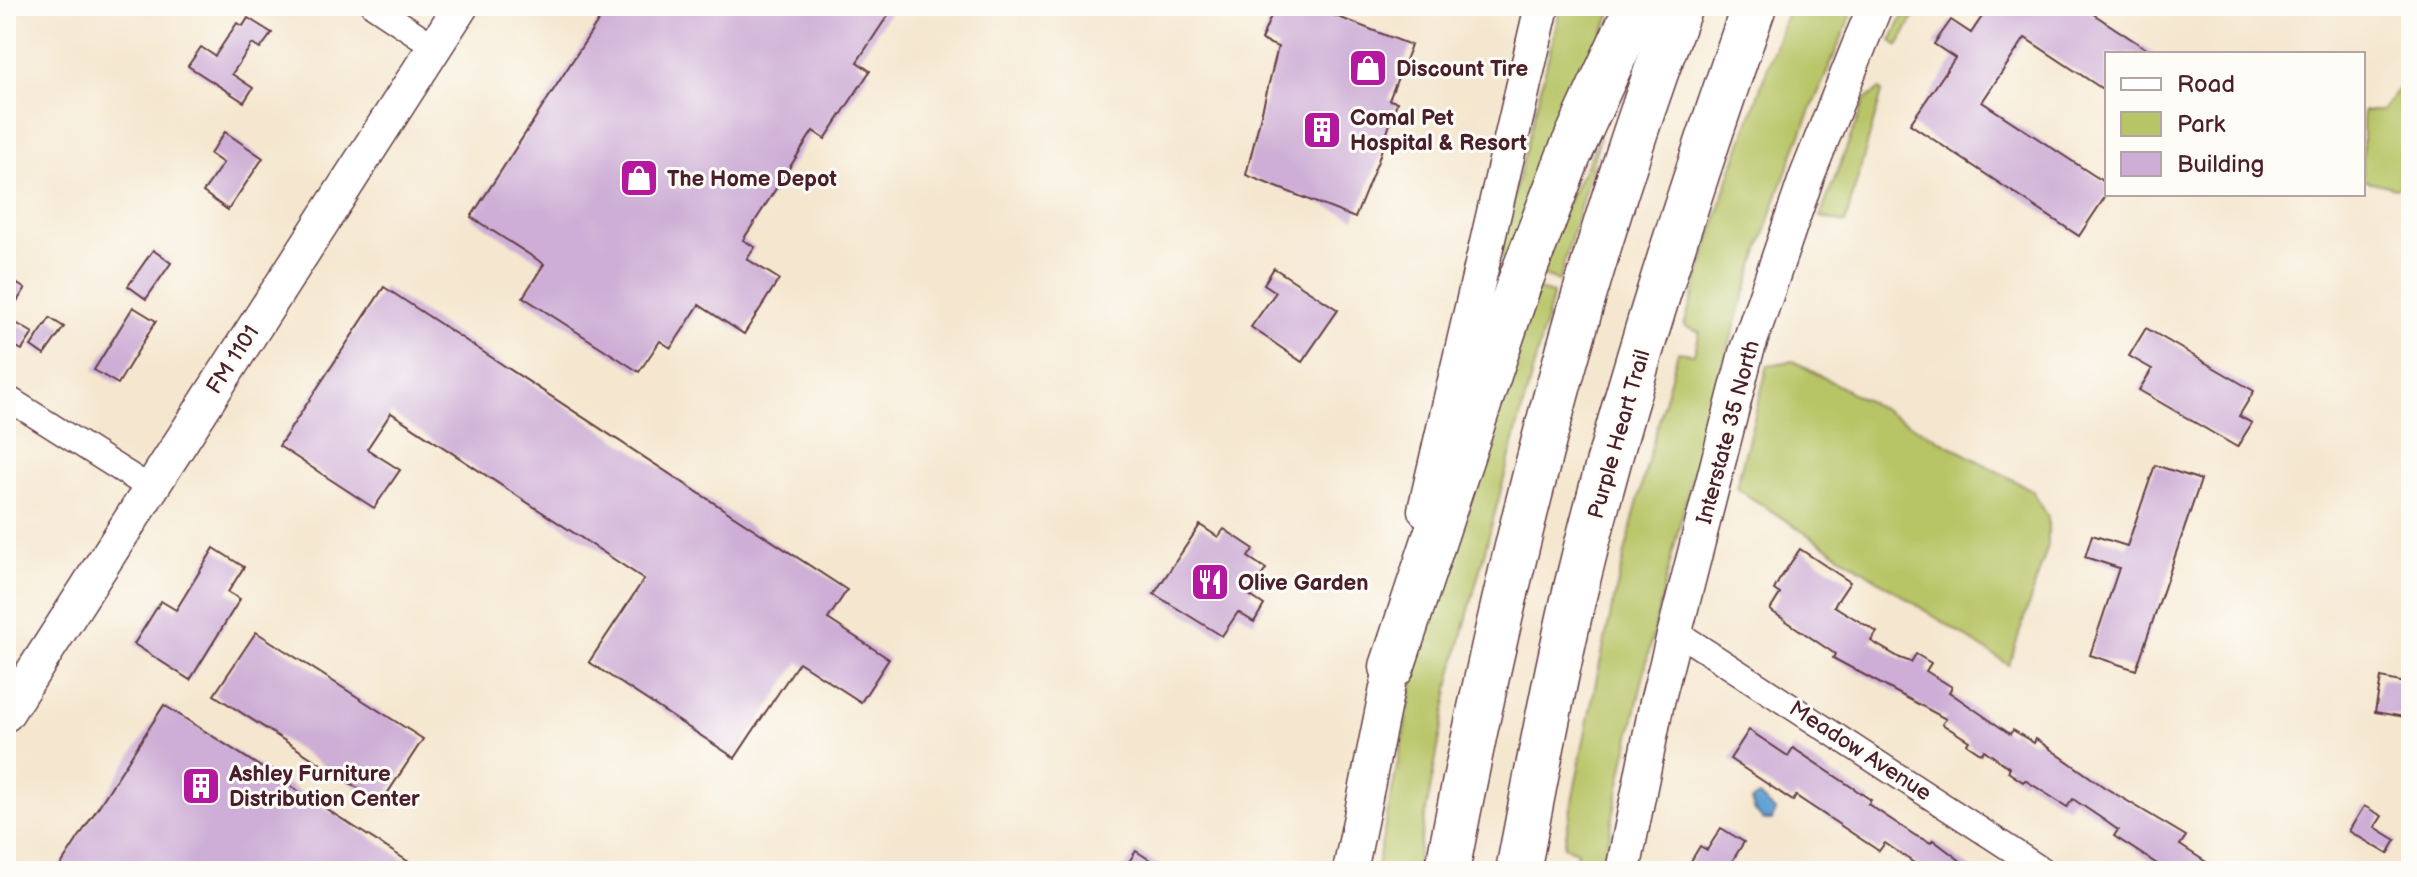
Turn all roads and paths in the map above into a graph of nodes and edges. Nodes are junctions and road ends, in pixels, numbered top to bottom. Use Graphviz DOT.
graph roads {
  1 [pos="374,6"];
  2 [pos="461,6"];
  3 [pos="1542,6"];
  4 [pos="1637,6"];
  5 [pos="1680,6"];
  6 [pos="1754,6"];
  7 [pos="1875,6"];
  8 [pos="434,46"];
  9 [pos="6,397"];
  10 [pos="150,488"];
  11 [pos="1675,631"];
  12 [pos="1392,667"];
  13 [pos="6,714"];
  14 [pos="1350,871"];
  15 [pos="1447,871"];
  16 [pos="1518,871"];
  17 [pos="1623,871"];
  18 [pos="2044,871"];
  1 -- 8 [label="street"];
  2 -- 8 [label="main road, FM 1101 / FM 1101"];
  3 -- 12 [label="main road"];
  4 -- 12 [label="highway"];
  5 -- 15 [label="highway"];
  6 -- 16 [label="highway, Purple Heart Trail"];
  7 -- 11 [label="main road, Interstate 35 North"];
  8 -- 10 [label="main road, FM 1101 / FM 1101"];
  9 -- 10 [label="street"];
  10 -- 13 [label="main road, FM 1101 / FM 1101"];
  11 -- 17 [label="main road, Interstate 35 North"];
  11 -- 18 [label="street, Meadow Avenue"];
  12 -- 14 [label="main road"];
}
